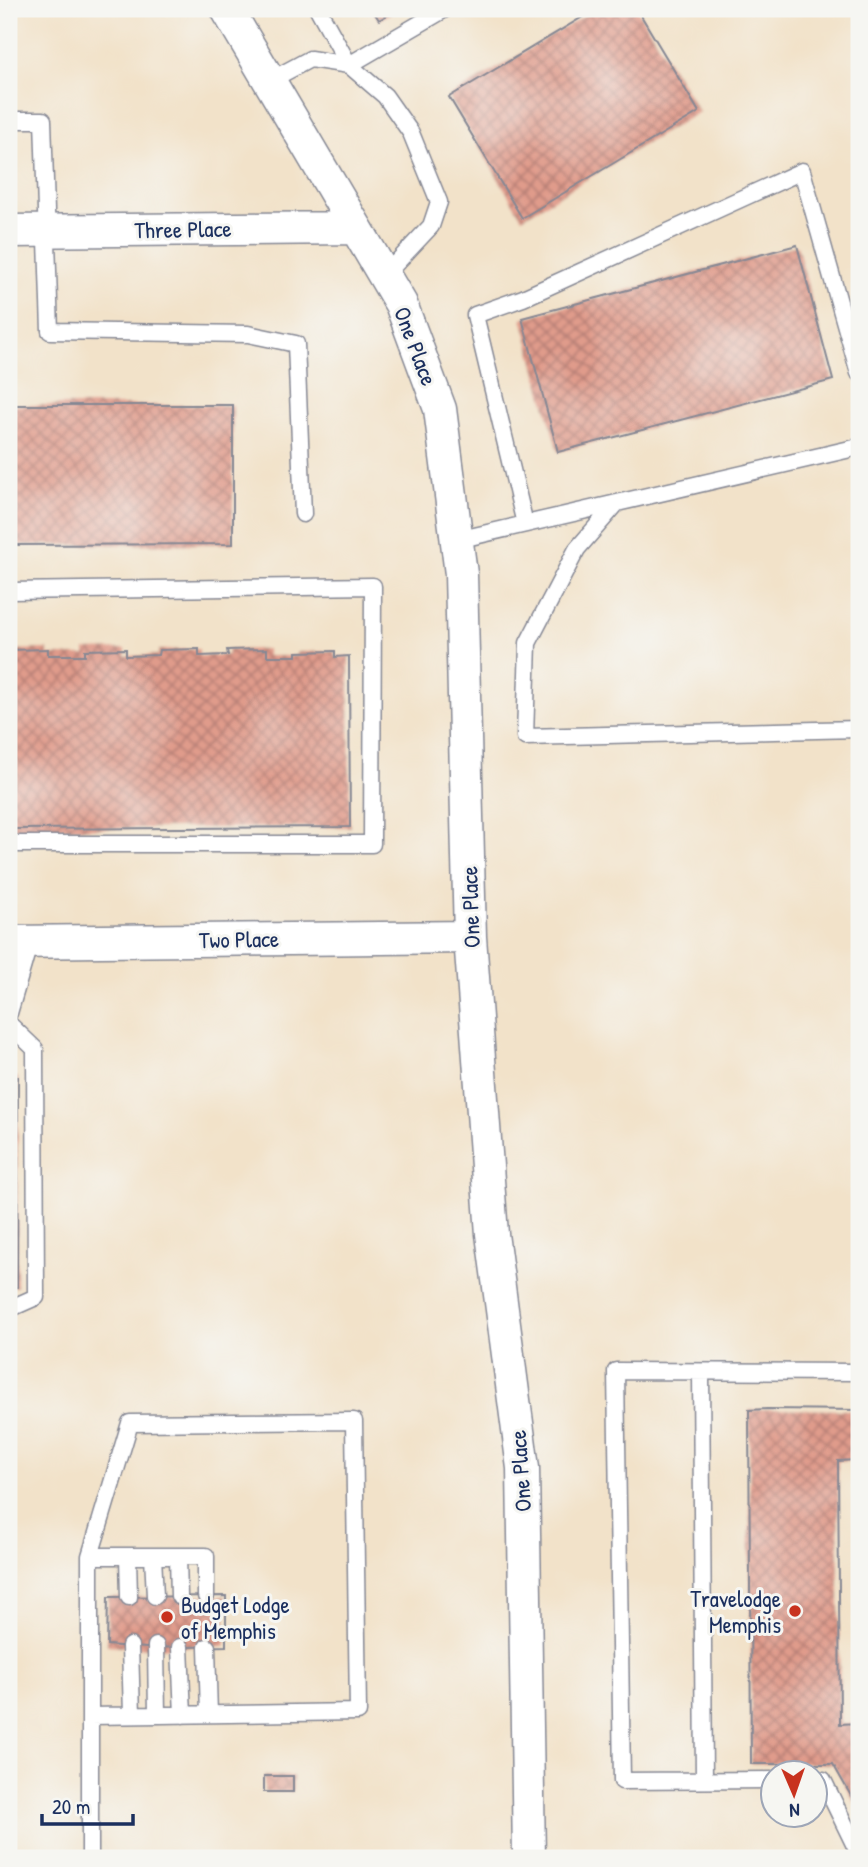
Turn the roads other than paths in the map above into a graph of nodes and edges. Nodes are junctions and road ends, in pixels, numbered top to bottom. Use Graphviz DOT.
graph roads {
  1 [pos="227,9"];
  2 [pos="318,9"];
  3 [pos="445,9"];
  4 [pos="349,65"];
  5 [pos="270,81"];
  6 [pos="9,120"];
  7 [pos="356,228"];
  8 [pos="47,230"];
  9 [pos="9,231"];
  10 [pos="384,276"];
  11 [pos="859,373"];
  12 [pos="859,447"];
  13 [pos="617,503"];
  14 [pos="303,514"];
  15 [pos="525,524"];
  16 [pos="457,540"];
  17 [pos="9,591"];
  18 [pos="859,729"];
  19 [pos="9,844"];
  20 [pos="470,937"];
  21 [pos="19,942"];
  22 [pos="9,1013"];
  23 [pos="9,1024"];
  24 [pos="9,1309"];
  25 [pos="701,1371"];
  26 [pos="859,1372"];
  27 [pos="90,1556"];
  28 [pos="128,1556"];
  29 [pos="153,1556"];
  30 [pos="178,1556"];
  31 [pos="155,1596"];
  32 [pos="206,1596"];
  33 [pos="129,1597"];
  34 [pos="179,1597"];
  35 [pos="130,1646"];
  36 [pos="156,1646"];
  37 [pos="180,1647"];
  38 [pos="207,1647"];
  39 [pos="209,1714"];
  40 [pos="157,1715"];
  41 [pos="183,1715"];
  42 [pos="90,1716"];
  43 [pos="132,1716"];
  44 [pos="704,1780"];
  45 [pos="760,1780"];
  46 [pos="830,1794"];
  47 [pos="857,1850"];
  48 [pos="90,1858"];
  49 [pos="528,1858"];
  1 -- 5 [label="street, One Place"];
  2 -- 4 [label="lane"];
  3 -- 4 [label="lane"];
  4 -- 5 [label="lane"];
  4 -- 10 [label="lane"];
  5 -- 7 [label="street, One Place"];
  6 -- 8 [label="lane"];
  7 -- 8 [label="street, Three Place"];
  7 -- 10 [label="street, One Place"];
  8 -- 9 [label="street, Three Place"];
  8 -- 14 [label="lane"];
  10 -- 16 [label="street, One Place"];
  11 -- 15 [label="lane"];
  12 -- 13 [label="lane"];
  13 -- 15 [label="lane"];
  13 -- 18 [label="lane"];
  15 -- 16 [label="lane"];
  16 -- 20 [label="street, One Place"];
  17 -- 19 [label="lane"];
  20 -- 21 [label="street, Two Place"];
  20 -- 49 [label="street, One Place"];
  21 -- 22 [label="lane"];
  23 -- 24 [label="lane"];
  25 -- 26 [label="lane"];
  25 -- 44 [label="lane"];
  25 -- 44 [label="lane"];
  27 -- 28 [label="lane"];
  27 -- 39 [label="lane"];
  27 -- 42 [label="lane"];
  28 -- 29 [label="lane"];
  28 -- 33 [label="lane"];
  29 -- 30 [label="lane"];
  29 -- 31 [label="lane"];
  30 -- 32 [label="lane"];
  30 -- 34 [label="lane"];
  35 -- 43 [label="lane"];
  36 -- 40 [label="lane"];
  37 -- 41 [label="lane"];
  38 -- 39 [label="lane"];
  39 -- 41 [label="lane"];
  40 -- 41 [label="lane"];
  40 -- 43 [label="lane"];
  42 -- 43 [label="lane"];
  42 -- 48 [label="lane"];
  44 -- 45 [label="lane"];
  46 -- 47 [label="lane"];
}
